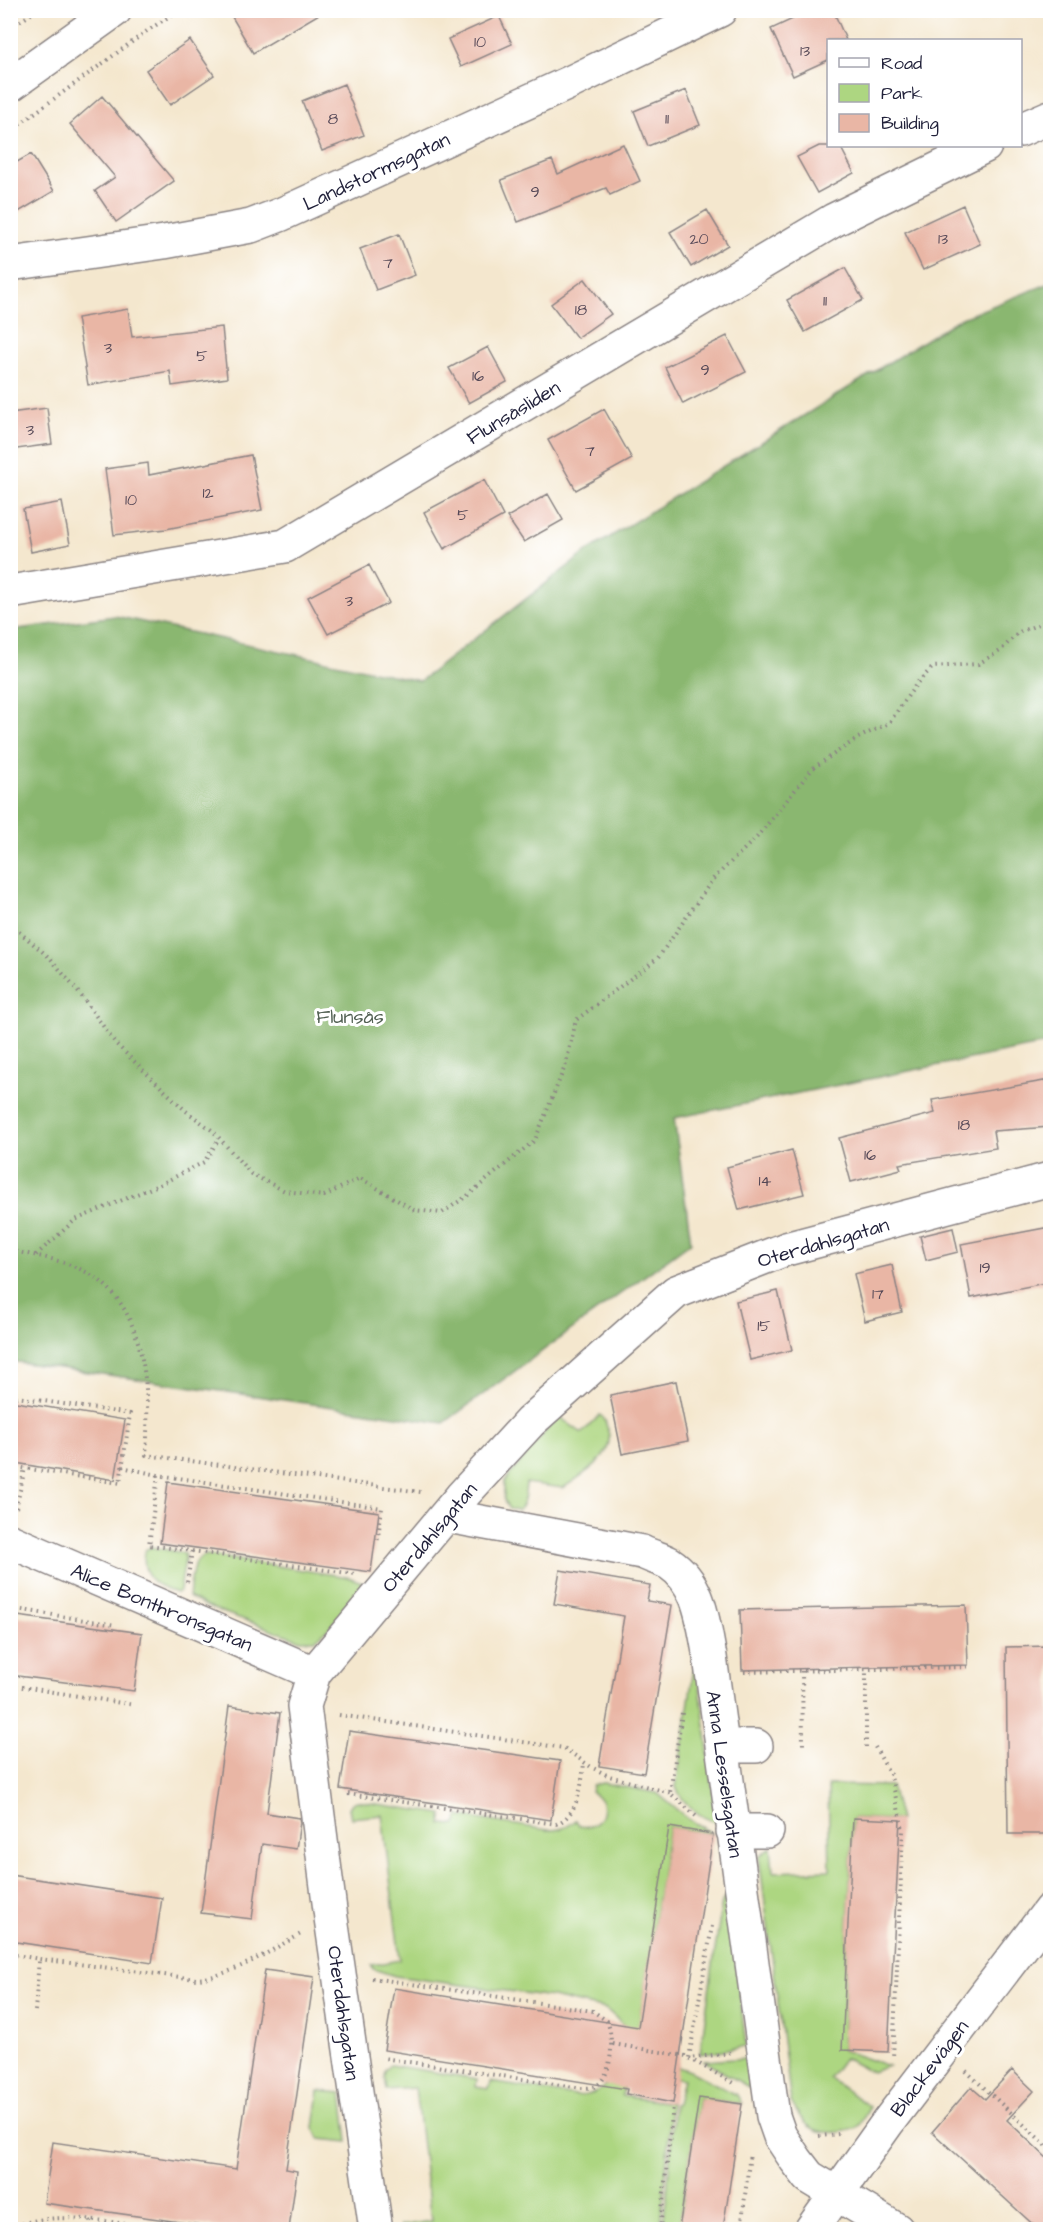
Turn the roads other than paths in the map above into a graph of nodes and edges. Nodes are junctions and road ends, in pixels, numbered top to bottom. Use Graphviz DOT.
graph roads {
  1 [pos="115,10"];
  2 [pos="720,10"];
  3 [pos="10,85"];
  4 [pos="1050,117"];
  5 [pos="1022,129"];
  6 [pos="983,147"];
  7 [pos="10,264"];
  8 [pos="10,592"];
  9 [pos="1050,1179"];
  10 [pos="454,1506"];
  11 [pos="13,1526"];
  12 [pos="314,1673"];
  13 [pos="722,1746"];
  14 [pos="756,1746"];
  15 [pos="733,1831"];
  16 [pos="766,1831"];
  17 [pos="1050,1910"];
  18 [pos="837,2195"];
  19 [pos="376,2229"];
  20 [pos="811,2229"];
  21 [pos="897,2229"];
  1 -- 3 [label="street"];
  2 -- 7 [label="street, Landstormsgatan"];
  4 -- 5 [label="street"];
  6 -- 8 [label="street, Flunsåsliden"];
  9 -- 10 [label="street, Oterdahlsgatan"];
  10 -- 12 [label="street, Oterdahlsgatan"];
  10 -- 13 [label="street, Anna Lesselsgatan"];
  11 -- 12 [label="street, Alice Bonthronsgatan"];
  12 -- 19 [label="street, Oterdahlsgatan"];
  13 -- 14 [label="street"];
  13 -- 15 [label="street, Anna Lesselsgatan"];
  15 -- 16 [label="street"];
  15 -- 18 [label="street, Anna Lesselsgatan"];
  17 -- 18 [label="street, Blackevägen"];
  18 -- 20 [label="street, Blackevägen"];
  18 -- 21 [label="street, Anna Lesselsgatan"];
}
